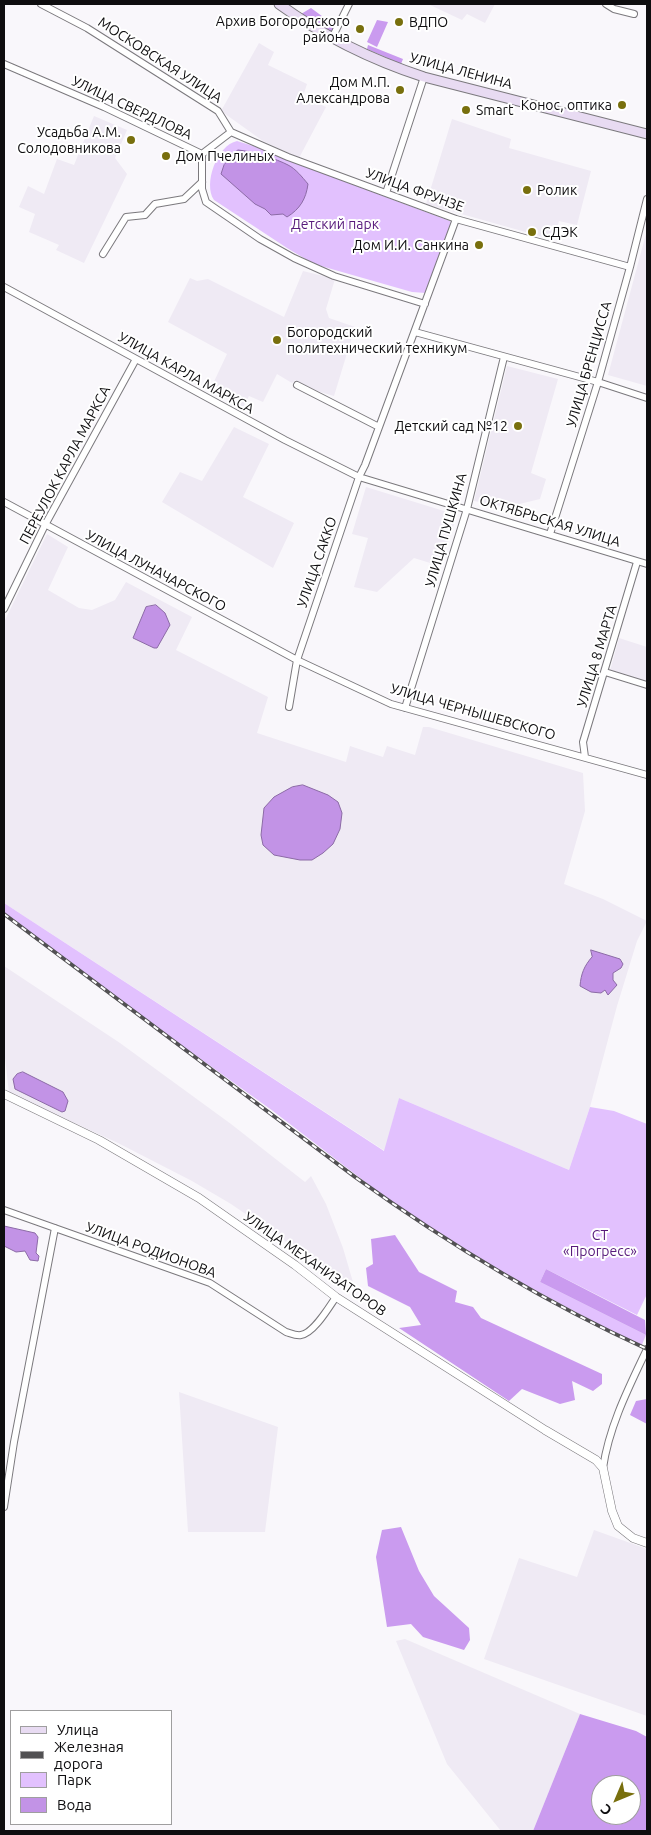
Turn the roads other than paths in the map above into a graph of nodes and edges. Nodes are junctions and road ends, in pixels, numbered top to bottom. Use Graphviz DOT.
graph roads {
  1 [pos="41,4"];
  2 [pos="279,4"];
  3 [pos="349,4"];
  4 [pos="606,4"];
  5 [pos="634,14"];
  6 [pos="332,38"];
  7 [pos="4,64"];
  8 [pos="424,77"];
  9 [pos="230,132"];
  10 [pos="647,134"];
  11 [pos="202,154"];
  12 [pos="202,182"];
  13 [pos="386,193"];
  14 [pos="647,199"];
  15 [pos="456,220"];
  16 [pos="103,254"];
  17 [pos="630,267"];
  18 [pos="4,287"];
  19 [pos="426,304"];
  20 [pos="415,332"];
  21 [pos="504,357"];
  22 [pos="136,359"];
  23 [pos="598,382"];
  24 [pos="297,385"];
  25 [pos="647,398"];
  26 [pos="379,427"];
  27 [pos="359,476"];
  28 [pos="4,502"];
  29 [pos="467,509"];
  30 [pos="45,525"];
  31 [pos="550,534"];
  32 [pos="638,562"];
  33 [pos="647,564"];
  34 [pos="4,609"];
  35 [pos="297,660"];
  36 [pos="605,672"];
  37 [pos="647,685"];
  38 [pos="289,707"];
  39 [pos="405,708"];
  40 [pos="585,757"];
  41 [pos="647,774"];
  42 [pos="4,1094"];
  43 [pos="4,1210"];
  44 [pos="55,1228"];
  45 [pos="336,1297"];
  46 [pos="647,1349"];
  47 [pos="603,1468"];
  48 [pos="4,1507"];
  49 [pos="647,1543"];
  1 -- 9 [label="street, МОСКОВСКАЯ УЛИЦА"];
  2 -- 6 [label="main road, УЛИЦА ЛЕНИНА"];
  3 -- 6 [label="street"];
  4 -- 5 [label="street"];
  6 -- 8 [label="main road, УЛИЦА ЛЕНИНА"];
  7 -- 11 [label="street, УЛИЦА СВЕРДЛОВА"];
  8 -- 10 [label="main road, УЛИЦА ЛЕНИНА"];
  8 -- 13 [label="street"];
  9 -- 11 [label="street"];
  9 -- 13 [label="street, УЛИЦА ФРУНЗЕ"];
  11 -- 12 [label="street, УЛИЦА СВЕРДЛОВА"];
  12 -- 16 [label="street"];
  12 -- 19 [label="street, УЛИЦА СВЕРДЛОВА"];
  13 -- 15 [label="street, УЛИЦА ФРУНЗЕ"];
  14 -- 17 [label="street, УЛИЦА БРЕНЦИССА"];
  15 -- 17 [label="street, УЛИЦА ФРУНЗЕ"];
  15 -- 19 [label="street, УЛИЦА САККО"];
  17 -- 23 [label="street, УЛИЦА БРЕНЦИССА"];
  18 -- 22 [label="street, УЛИЦА КАРЛА МАРКСА"];
  19 -- 20 [label="street, УЛИЦА САККО"];
  20 -- 21 [label="street"];
  20 -- 26 [label="street, УЛИЦА САККО"];
  21 -- 23 [label="street"];
  21 -- 29 [label="street, УЛИЦА ПУШКИНА"];
  22 -- 27 [label="street, УЛИЦА КАРЛА МАРКСА"];
  22 -- 30 [label="street, ПЕРЕУЛОК КАРЛА МАРКСА"];
  23 -- 25 [label="street"];
  23 -- 31 [label="street, УЛИЦА БРЕНЦИССА"];
  24 -- 26 [label="street"];
  26 -- 27 [label="street, УЛИЦА САККО"];
  27 -- 29 [label="street, ОКТЯБРЬСКАЯ УЛИЦА"];
  27 -- 35 [label="street, УЛИЦА САККО"];
  28 -- 30 [label="street, УЛИЦА ЛУНАЧАРСКОГО"];
  29 -- 31 [label="street, ОКТЯБРЬСКАЯ УЛИЦА"];
  29 -- 39 [label="street, УЛИЦА ПУШКИНА"];
  30 -- 34 [label="street, ПЕРЕУЛОК КАРЛА МАРКСА"];
  30 -- 35 [label="street, УЛИЦА ЛУНАЧАРСКОГО"];
  31 -- 32 [label="street, ОКТЯБРЬСКАЯ УЛИЦА"];
  32 -- 33 [label="street, ОКТЯБРЬСКАЯ УЛИЦА"];
  32 -- 36 [label="street, УЛИЦА 8 МАРТА"];
  35 -- 38 [label="street, УЛИЦА САККО"];
  35 -- 39 [label="street, УЛИЦА ЧЕРНЫШЕВСКОГО"];
  36 -- 37 [label="street"];
  36 -- 40 [label="street, УЛИЦА 8 МАРТА"];
  39 -- 40 [label="street, УЛИЦА ЧЕРНЫШЕВСКОГО"];
  40 -- 41 [label="street, УЛИЦА ЧЕРНЫШЕВСКОГО"];
  42 -- 45 [label="street, УЛИЦА МЕХАНИЗАТОРОВ"];
  43 -- 44 [label="street, УЛИЦА РОДИОНОВА"];
  44 -- 45 [label="street, УЛИЦА РОДИОНОВА"];
  44 -- 48 [label="street"];
  45 -- 47 [label="street, УЛИЦА МЕХАНИЗАТОРОВ"];
  46 -- 47 [label="street"];
  47 -- 49 [label="street"];
}
